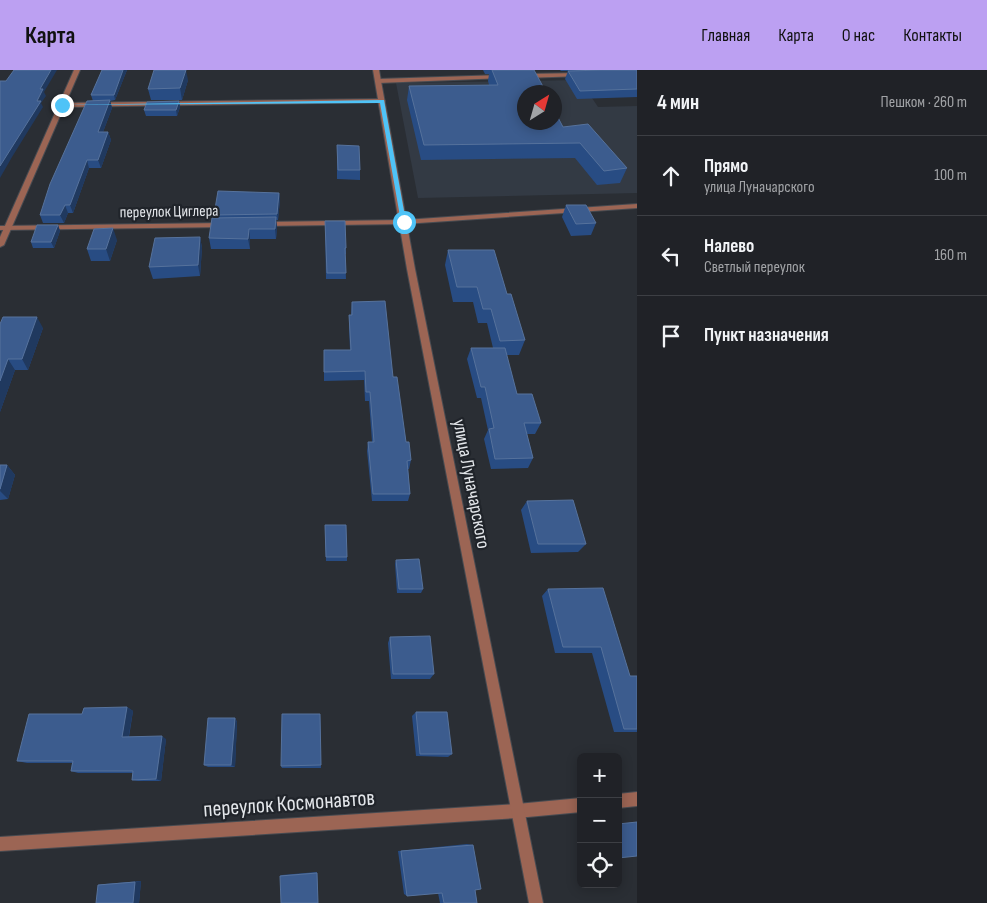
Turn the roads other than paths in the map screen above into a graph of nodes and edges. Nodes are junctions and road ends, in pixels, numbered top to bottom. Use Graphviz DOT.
graph roads {
  1 [pos="77,70"];
  2 [pos="376,70"];
  3 [pos="587,74"];
  4 [pos="508,77"];
  5 [pos="518,77"];
  6 [pos="378,81"];
  7 [pos="382,101"];
  8 [pos="62,105"];
  9 [pos="637,206"];
  10 [pos="404,222"];
  11 [pos="235,224"];
  12 [pos="255,224"];
  13 [pos="4,228"];
  14 [pos="0,245"];
  15 [pos="637,799"];
  16 [pos="622,801"];
  17 [pos="577,805"];
  18 [pos="517,811"];
  19 [pos="0,844"];
  20 [pos="536,903"];
  1 -- 8 [label="street"];
  2 -- 6 [label="street, улица Луначарского"];
  3 -- 5 [label="street"];
  4 -- 6 [label="street"];
  6 -- 7 [label="street, улица Луначарского"];
  7 -- 8 [label="street"];
  7 -- 10 [label="street, улица Луначарского"];
  8 -- 13 [label="street"];
  9 -- 10 [label="street"];
  10 -- 12 [label="street"];
  10 -- 18 [label="street, улица Луначарского"];
  11 -- 13 [label="street, переулок Циглера"];
  13 -- 14 [label="street"];
  15 -- 16 [label="street"];
  17 -- 18 [label="street, переулок Космонавтов"];
  18 -- 19 [label="street, переулок Космонавтов"];
  18 -- 20 [label="street, улица Луначарского"];
}
